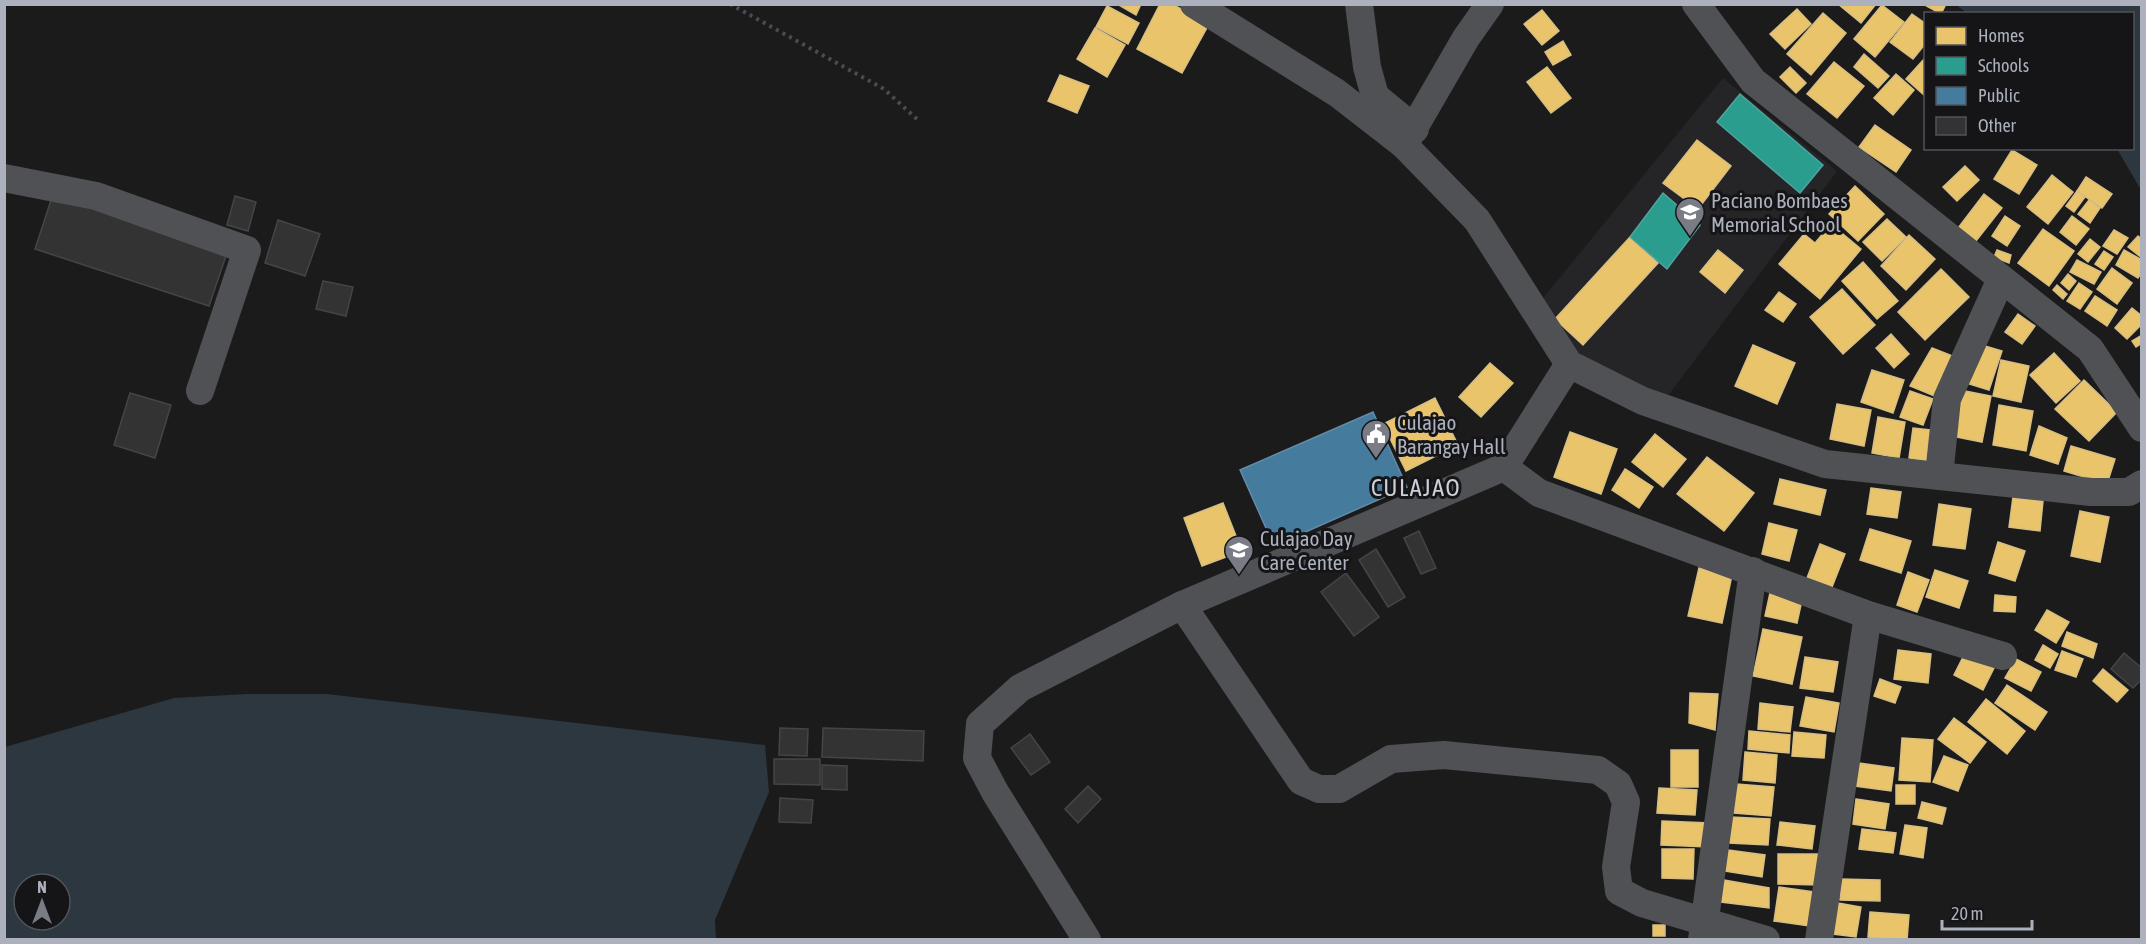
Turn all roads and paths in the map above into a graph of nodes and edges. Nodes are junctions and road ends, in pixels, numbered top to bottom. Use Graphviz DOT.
graph roads {
  1 [pos="730,4"];
  2 [pos="1194,4"];
  3 [pos="1359,4"];
  4 [pos="1490,4"];
  5 [pos="1696,4"];
  6 [pos="919,121"];
  7 [pos="1410,137"];
  8 [pos="4,178"];
  9 [pos="2001,279"];
  10 [pos="1569,364"];
  11 [pos="200,391"];
  12 [pos="2142,428"];
  13 [pos="1504,467"];
  14 [pos="1939,476"];
  15 [pos="2142,484"];
  16 [pos="1753,571"];
  17 [pos="1182,605"];
  18 [pos="1868,615"];
  19 [pos="2003,656"];
  20 [pos="1703,931"];
  21 [pos="1087,939"];
  22 [pos="1766,939"];
  23 [pos="1819,939"];
  1 -- 6 [label="path"];
  2 -- 7 [label="street"];
  3 -- 7 [label="street"];
  4 -- 7 [label="street"];
  5 -- 9 [label="street"];
  7 -- 10 [label="street"];
  8 -- 11 [label="street"];
  9 -- 12 [label="street"];
  9 -- 14 [label="street"];
  10 -- 13 [label="street"];
  10 -- 14 [label="street"];
  13 -- 16 [label="street"];
  13 -- 17 [label="street"];
  14 -- 15 [label="street"];
  16 -- 18 [label="street"];
  16 -- 20 [label="street"];
  17 -- 20 [label="street"];
  17 -- 21 [label="street"];
  18 -- 19 [label="street"];
  18 -- 23 [label="street"];
  20 -- 22 [label="street"];
}
